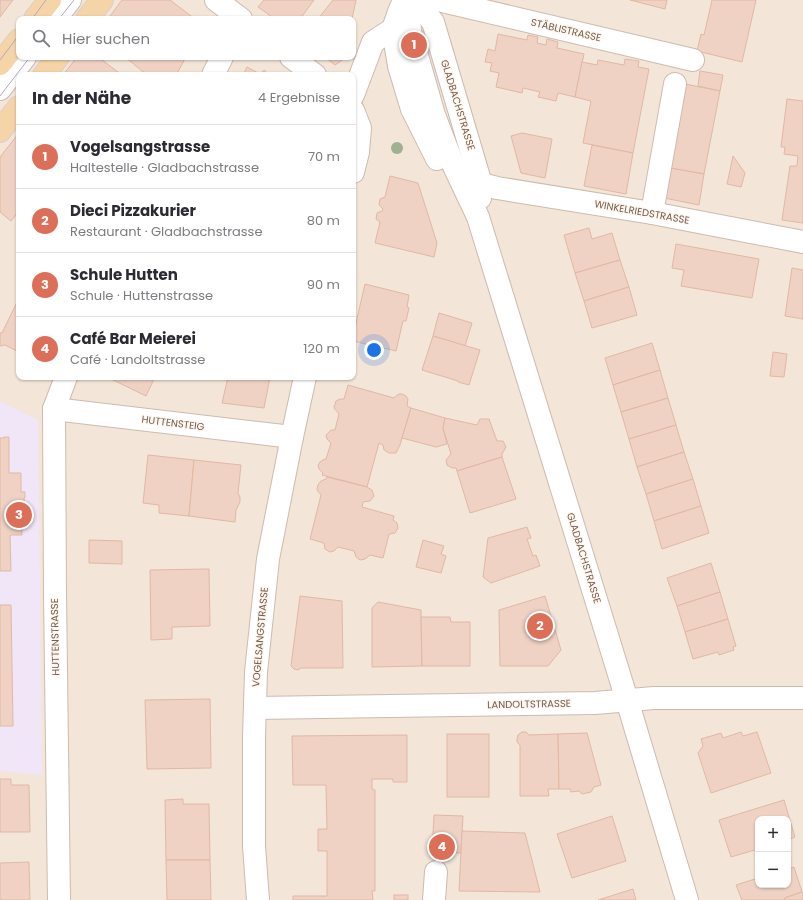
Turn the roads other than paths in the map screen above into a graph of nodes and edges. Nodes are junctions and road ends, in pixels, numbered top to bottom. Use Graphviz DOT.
graph roads {
  1 [pos="50,0"];
  2 [pos="70,0"];
  3 [pos="102,0"];
  4 [pos="216,0"];
  5 [pos="404,0"];
  6 [pos="408,0"];
  7 [pos="414,0"];
  8 [pos="438,0"];
  9 [pos="37,16"];
  10 [pos="57,16"];
  11 [pos="89,16"];
  12 [pos="237,16"];
  13 [pos="394,29"];
  14 [pos="16,44"];
  15 [pos="23,60"];
  16 [pos="56,60"];
  17 [pos="220,60"];
  18 [pos="295,60"];
  19 [pos="693,60"];
  20 [pos="0,64"];
  21 [pos="46,72"];
  22 [pos="214,72"];
  23 [pos="311,72"];
  24 [pos="675,84"];
  25 [pos="356,87"];
  26 [pos="0,89"];
  27 [pos="16,111"];
  28 [pos="356,118"];
  29 [pos="0,131"];
  30 [pos="356,160"];
  31 [pos="481,184"];
  32 [pos="652,213"];
  33 [pos="478,217"];
  34 [pos="803,242"];
  35 [pos="65,380"];
  36 [pos="304,380"];
  37 [pos="54,409"];
  38 [pos="292,437"];
  39 [pos="803,698"];
  40 [pos="627,700"];
  41 [pos="255,708"];
  42 [pos="436,872"];
  43 [pos="58,900"];
  44 [pos="258,900"];
  45 [pos="434,900"];
  46 [pos="687,900"];
  1 -- 9 [label="main road"];
  2 -- 10 [label="street"];
  3 -- 11 [label="main road"];
  4 -- 12 [label="street"];
  5 -- 13 [label="street, GLADBACHSTRASSE"];
  6 -- 33 [label="street, GLADBACHSTRASSE"];
  7 -- 31 [label="street, GLADBACHSTRASSE"];
  8 -- 19 [label="street, STÄBLISTRASSE"];
  13 -- 25 [label="street"];
  13 -- 33 [label="street, GLADBACHSTRASSE"];
  14 -- 20 [label="main road"];
  15 -- 26 [label="street"];
  16 -- 21 [label="main road"];
  17 -- 22 [label="street"];
  18 -- 23 [label="street"];
  24 -- 32 [label="street"];
  27 -- 29 [label="main road"];
  28 -- 30 [label="street"];
  31 -- 32 [label="street, WINKELRIEDSTRASSE"];
  31 -- 33 [label="street, GLADBACHSTRASSE"];
  32 -- 34 [label="street, WINKELRIEDSTRASSE"];
  33 -- 40 [label="street, GLADBACHSTRASSE"];
  35 -- 37 [label="street, HUTTENSTRASSE"];
  36 -- 38 [label="street, VOGELSANGSTRASSE"];
  37 -- 38 [label="street, HUTTENSTEIG"];
  37 -- 43 [label="street, HUTTENSTRASSE"];
  38 -- 41 [label="street, VOGELSANGSTRASSE"];
  39 -- 40 [label="street, LANDOLTSTRASSE"];
  40 -- 41 [label="street, LANDOLTSTRASSE"];
  40 -- 46 [label="street, GLADBACHSTRASSE"];
  41 -- 44 [label="street, VOGELSANGSTRASSE"];
  42 -- 45 [label="street"];
}
